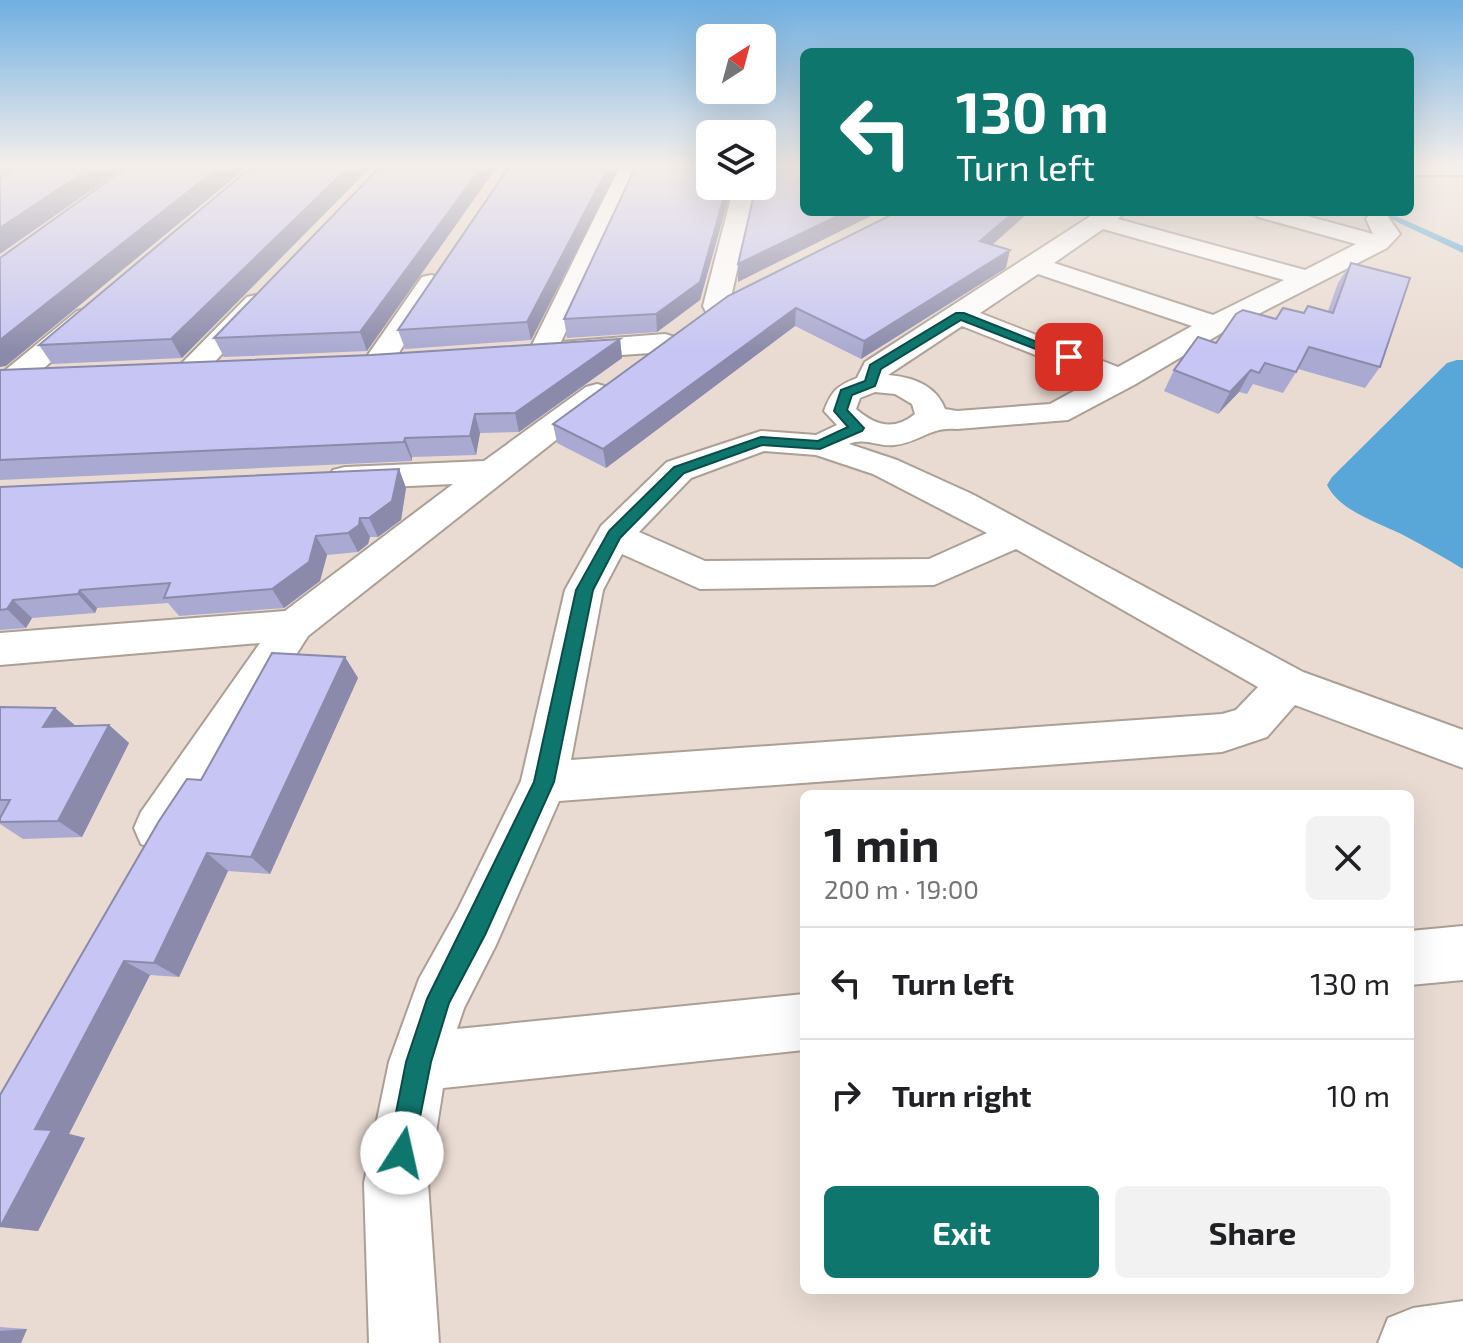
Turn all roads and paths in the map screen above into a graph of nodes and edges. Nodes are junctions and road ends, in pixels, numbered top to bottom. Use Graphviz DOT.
graph roads {
  1 [pos="602,227"];
  2 [pos="735,227"];
  3 [pos="1091,227"];
  4 [pos="1140,227"];
  5 [pos="1352,227"];
  6 [pos="449,256"];
  7 [pos="1035,265"];
  8 [pos="1305,278"];
  9 [pos="756,286"];
  10 [pos="268,291"];
  11 [pos="111,296"];
  12 [pos="716,306"];
  13 [pos="960,315"];
  14 [pos="1215,325"];
  15 [pos="665,343"];
  16 [pos="543,351"];
  17 [pos="513,353"];
  18 [pos="408,360"];
  19 [pos="378,362"];
  20 [pos="347,363"];
  21 [pos="237,369"];
  22 [pos="190,371"];
  23 [pos="161,372"];
  24 [pos="58,376"];
  25 [pos="7,378"];
  26 [pos="1123,379"];
  27 [pos="871,383"];
  28 [pos="932,417"];
  29 [pos="857,428"];
  30 [pos="820,445"];
  31 [pos="492,471"];
  32 [pos="317,479"];
  33 [pos="614,535"];
  34 [pos="1015,535"];
  35 [pos="294,625"];
  36 [pos="0,649"];
  37 [pos="1288,684"];
  38 [pos="1463,749"];
  39 [pos="544,782"];
  40 [pos="138,862"];
  41 [pos="1463,953"];
  42 [pos="1414,958"];
  43 [pos="800,1022"];
  44 [pos="418,1062"];
  45 [pos="1463,1336"];
  46 [pos="404,1343"];
  47 [pos="1413,1343"];
  1 -- 16 [label="street"];
  2 -- 12 [label="street"];
  3 -- 7 [label="street"];
  4 -- 8 [label="street"];
  5 -- 8 [label="street"];
  6 -- 19 [label="street"];
  7 -- 13 [label="street"];
  7 -- 14 [label="street"];
  8 -- 14 [label="street"];
  9 -- 12 [label="street"];
  10 -- 22 [label="street"];
  11 -- 25 [label="street"];
  12 -- 15 [label="street"];
  13 -- 26 [label="street"];
  13 -- 27 [label="street"];
  14 -- 26 [label="street"];
  15 -- 16 [label="street"];
  15 -- 31 [label="street"];
  16 -- 17 [label="street"];
  18 -- 19 [label="street"];
  19 -- 20 [label="street"];
  21 -- 22 [label="street"];
  22 -- 23 [label="street"];
  24 -- 25 [label="street"];
  26 -- 28 [label="street"];
  27 -- 28 [label="street"];
  27 -- 29 [label="street"];
  28 -- 29 [label="street"];
  29 -- 30 [label="street"];
  30 -- 33 [label="street"];
  30 -- 34 [label="street"];
  31 -- 32 [label="street"];
  31 -- 35 [label="street"];
  33 -- 34 [label="street"];
  33 -- 39 [label="street"];
  34 -- 37 [label="street"];
  35 -- 36 [label="street"];
  35 -- 40 [label="street"];
  37 -- 38 [label="street"];
  37 -- 39 [label="street"];
  39 -- 44 [label="street"];
  41 -- 42 [label="street"];
  43 -- 44 [label="street"];
  44 -- 46 [label="street"];
  45 -- 47 [label="street"];
}
